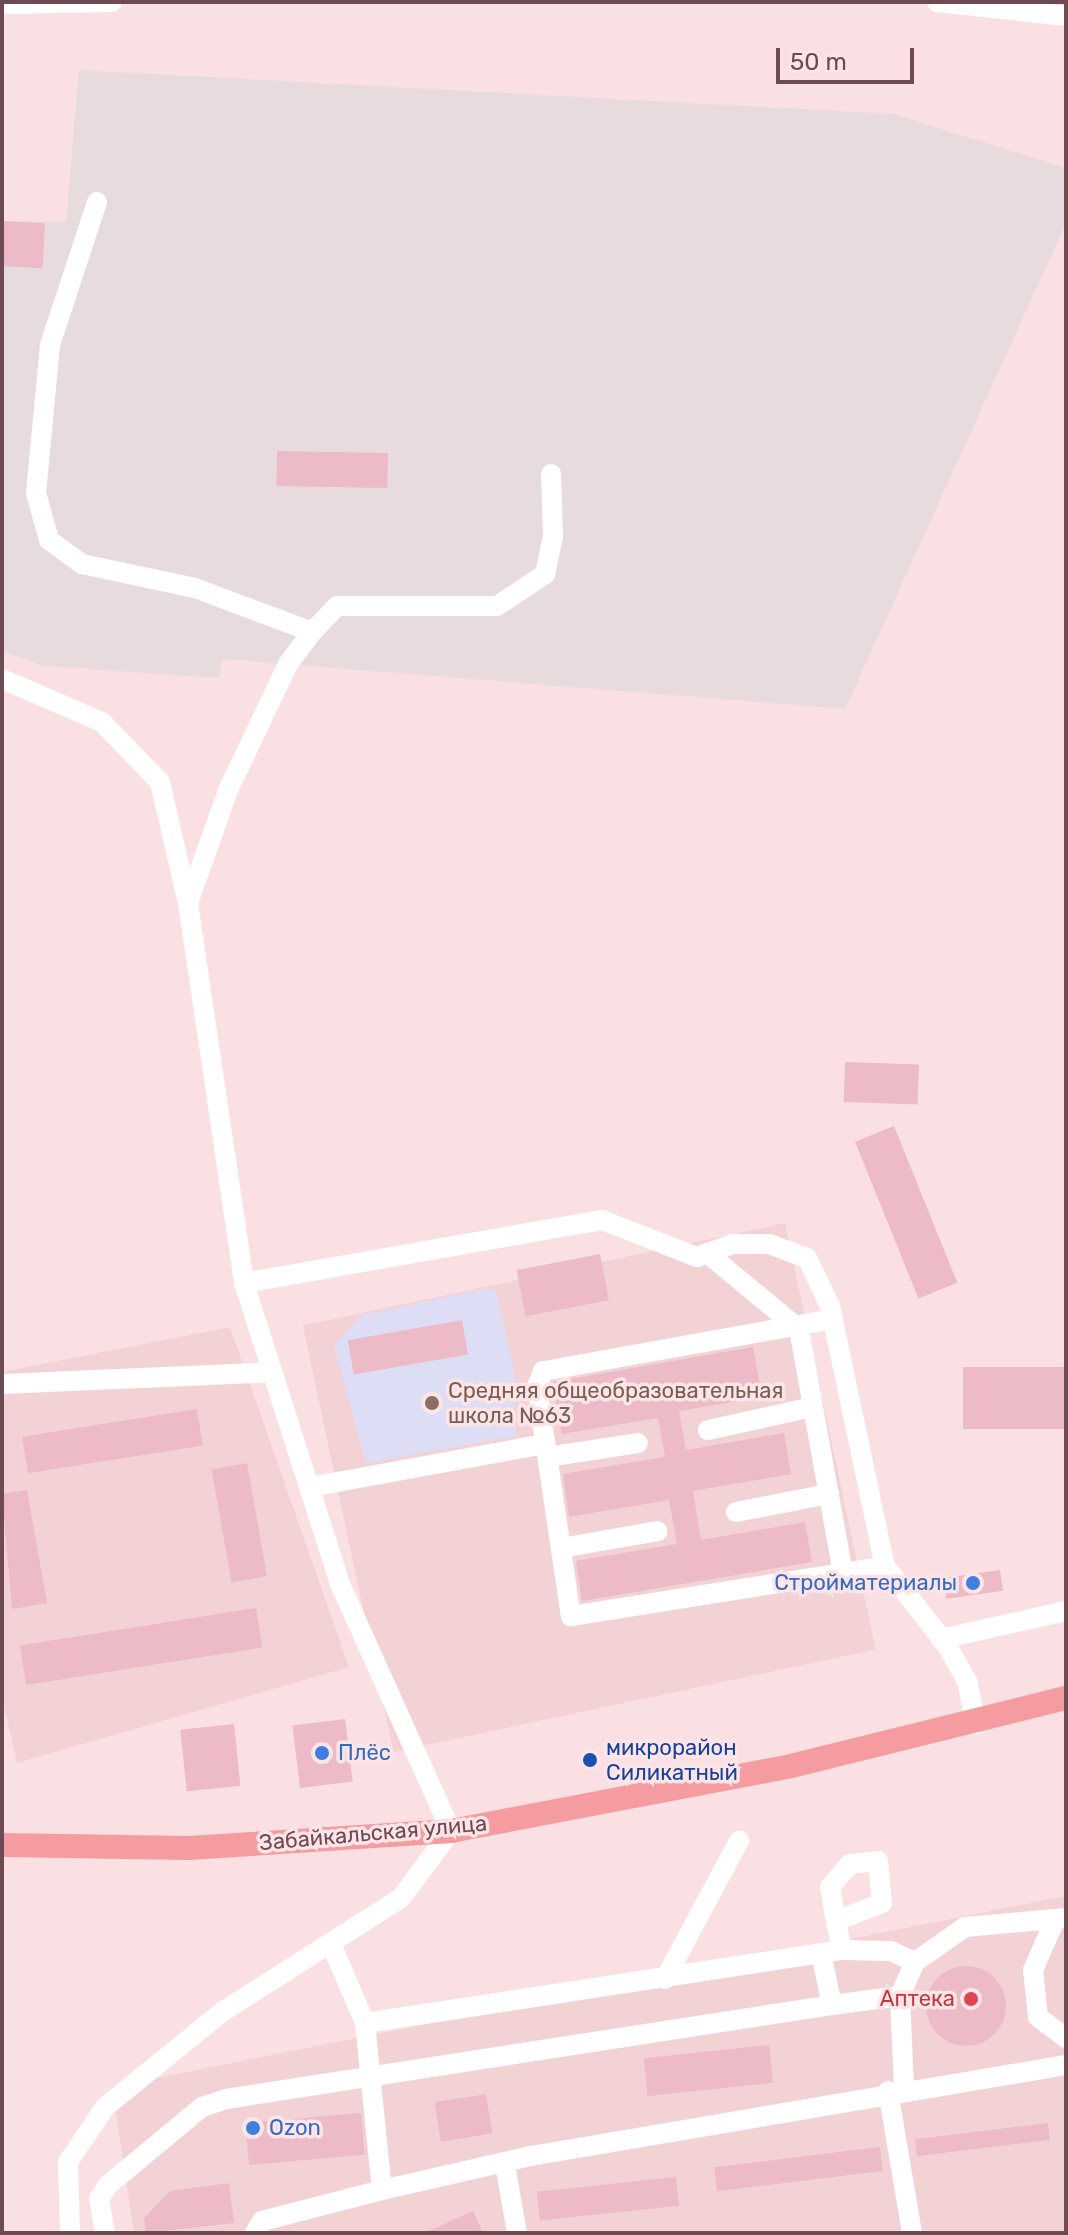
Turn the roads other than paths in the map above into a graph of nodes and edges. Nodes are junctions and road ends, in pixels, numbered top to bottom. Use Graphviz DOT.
graph roads {
  1 [pos="112,2"];
  2 [pos="937,2"];
  3 [pos="2,4"];
  4 [pos="1066,16"];
  5 [pos="97,202"];
  6 [pos="551,474"];
  7 [pos="312,632"];
  8 [pos="2,679"];
  9 [pos="188,903"];
  10 [pos="707,1253"];
  11 [pos="244,1283"];
  12 [pos="833,1319"];
  13 [pos="799,1329"];
  14 [pos="273,1372"];
  15 [pos="2,1384"];
  16 [pos="813,1407"];
  17 [pos="708,1430"];
  18 [pos="638,1443"];
  19 [pos="546,1450"];
  20 [pos="310,1487"];
  21 [pos="829,1494"];
  22 [pos="736,1512"];
  23 [pos="658,1531"];
  24 [pos="561,1548"];
  25 [pos="885,1566"];
  26 [pos="843,1573"];
  27 [pos="1066,1611"];
  28 [pos="941,1639"];
  29 [pos="1066,1698"];
  30 [pos="975,1724"];
  31 [pos="451,1831"];
  32 [pos="739,1841"];
  33 [pos="2,1845"];
  34 [pos="1060,1920"];
  35 [pos="836,1921"];
  36 [pos="332,1946"];
  37 [pos="831,1952"];
  38 [pos="915,1962"];
  39 [pos="665,1979"];
  40 [pos="900,1996"];
  41 [pos="832,2005"];
  42 [pos="365,2023"];
  43 [pos="1066,2038"];
  44 [pos="1066,2065"];
  45 [pos="374,2077"];
  46 [pos="896,2089"];
  47 [pos="505,2165"];
  48 [pos="382,2190"];
  49 [pos="70,2233"];
  50 [pos="105,2233"];
  51 [pos="255,2233"];
  52 [pos="517,2233"];
  53 [pos="912,2233"];
  1 -- 3 [label="street"];
  2 -- 4 [label="street"];
  5 -- 7 [label="street"];
  6 -- 7 [label="street"];
  7 -- 9 [label="street"];
  8 -- 9 [label="street"];
  9 -- 11 [label="street"];
  10 -- 11 [label="street"];
  10 -- 12 [label="street"];
  10 -- 13 [label="street"];
  11 -- 14 [label="street"];
  12 -- 13 [label="street"];
  12 -- 25 [label="street"];
  13 -- 16 [label="street"];
  13 -- 19 [label="street"];
  14 -- 15 [label="street"];
  14 -- 20 [label="street"];
  16 -- 17 [label="street"];
  16 -- 21 [label="street"];
  18 -- 19 [label="street"];
  19 -- 20 [label="street"];
  19 -- 24 [label="street"];
  20 -- 31 [label="street"];
  21 -- 22 [label="street"];
  21 -- 26 [label="street"];
  23 -- 24 [label="street"];
  24 -- 26 [label="street"];
  25 -- 26 [label="street"];
  25 -- 28 [label="street"];
  27 -- 28 [label="street"];
  28 -- 30 [label="street"];
  29 -- 30 [label="main road, Забайкальская улица"];
  30 -- 31 [label="main road, Забайкальская улица"];
  31 -- 33 [label="main road, Забайкальская улица"];
  31 -- 36 [label="street"];
  32 -- 39 [label="street"];
  34 -- 38 [label="street"];
  34 -- 43 [label="street"];
  35 -- 37 [label="street"];
  36 -- 42 [label="street"];
  36 -- 49 [label="street"];
  37 -- 38 [label="street"];
  37 -- 39 [label="street"];
  37 -- 41 [label="street"];
  38 -- 40 [label="street"];
  39 -- 42 [label="street"];
  40 -- 41 [label="street"];
  40 -- 46 [label="street"];
  41 -- 45 [label="street"];
  42 -- 45 [label="street"];
  44 -- 46 [label="street"];
  45 -- 48 [label="street"];
  45 -- 50 [label="street"];
  46 -- 47 [label="street"];
  46 -- 53 [label="street"];
  47 -- 48 [label="street"];
  47 -- 52 [label="street"];
  48 -- 51 [label="street"];
}
